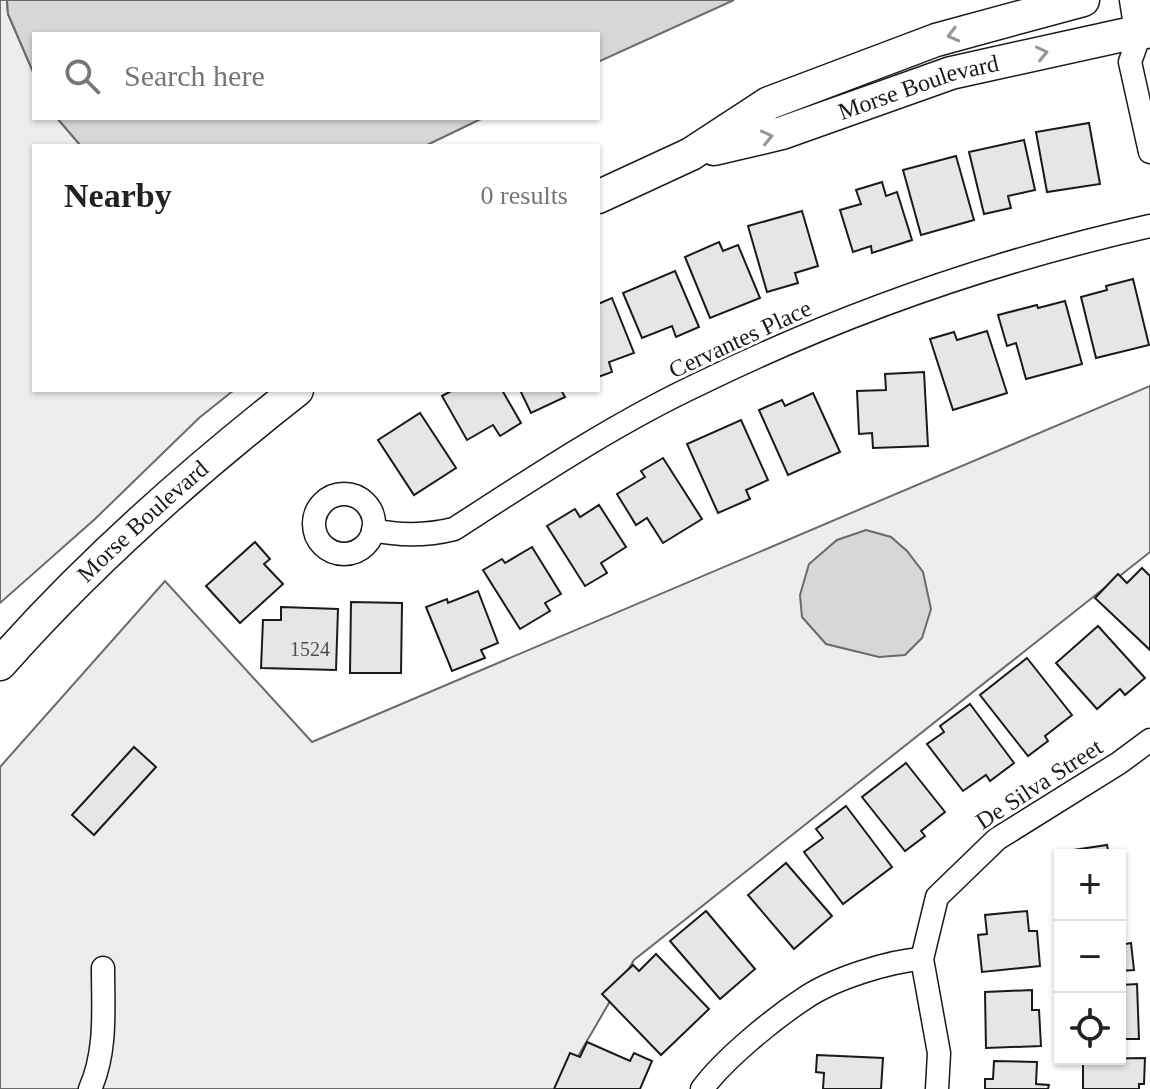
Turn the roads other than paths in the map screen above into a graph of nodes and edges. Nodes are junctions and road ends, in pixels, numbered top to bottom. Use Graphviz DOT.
graph roads {
  1 [pos="1083,0"];
  2 [pos="1144,25"];
  3 [pos="1150,152"];
  4 [pos="691,154"];
  5 [pos="600,196"];
  6 [pos="1150,226"];
  7 [pos="294,392"];
  8 [pos="373,530"];
  9 [pos="0,664"];
  10 [pos="1149,744"];
  11 [pos="922,959"];
  12 [pos="103,968"];
  13 [pos="90,1089"];
  14 [pos="702,1089"];
  15 [pos="937,1089"];
  1 -- 4 [label="street, Morse Boulevard, one-way"];
  2 -- 3 [label="street"];
  4 -- 2 [label="street, Morse Boulevard, one-way"];
  4 -- 5 [label="street, Morse Boulevard"];
  6 -- 8 [label="street, Cervantes Place"];
  7 -- 9 [label="street, Morse Boulevard"];
  10 -- 11 [label="street, De Silva Street"];
  11 -- 14 [label="street"];
  11 -- 15 [label="street"];
  12 -- 13 [label="street"];
}
